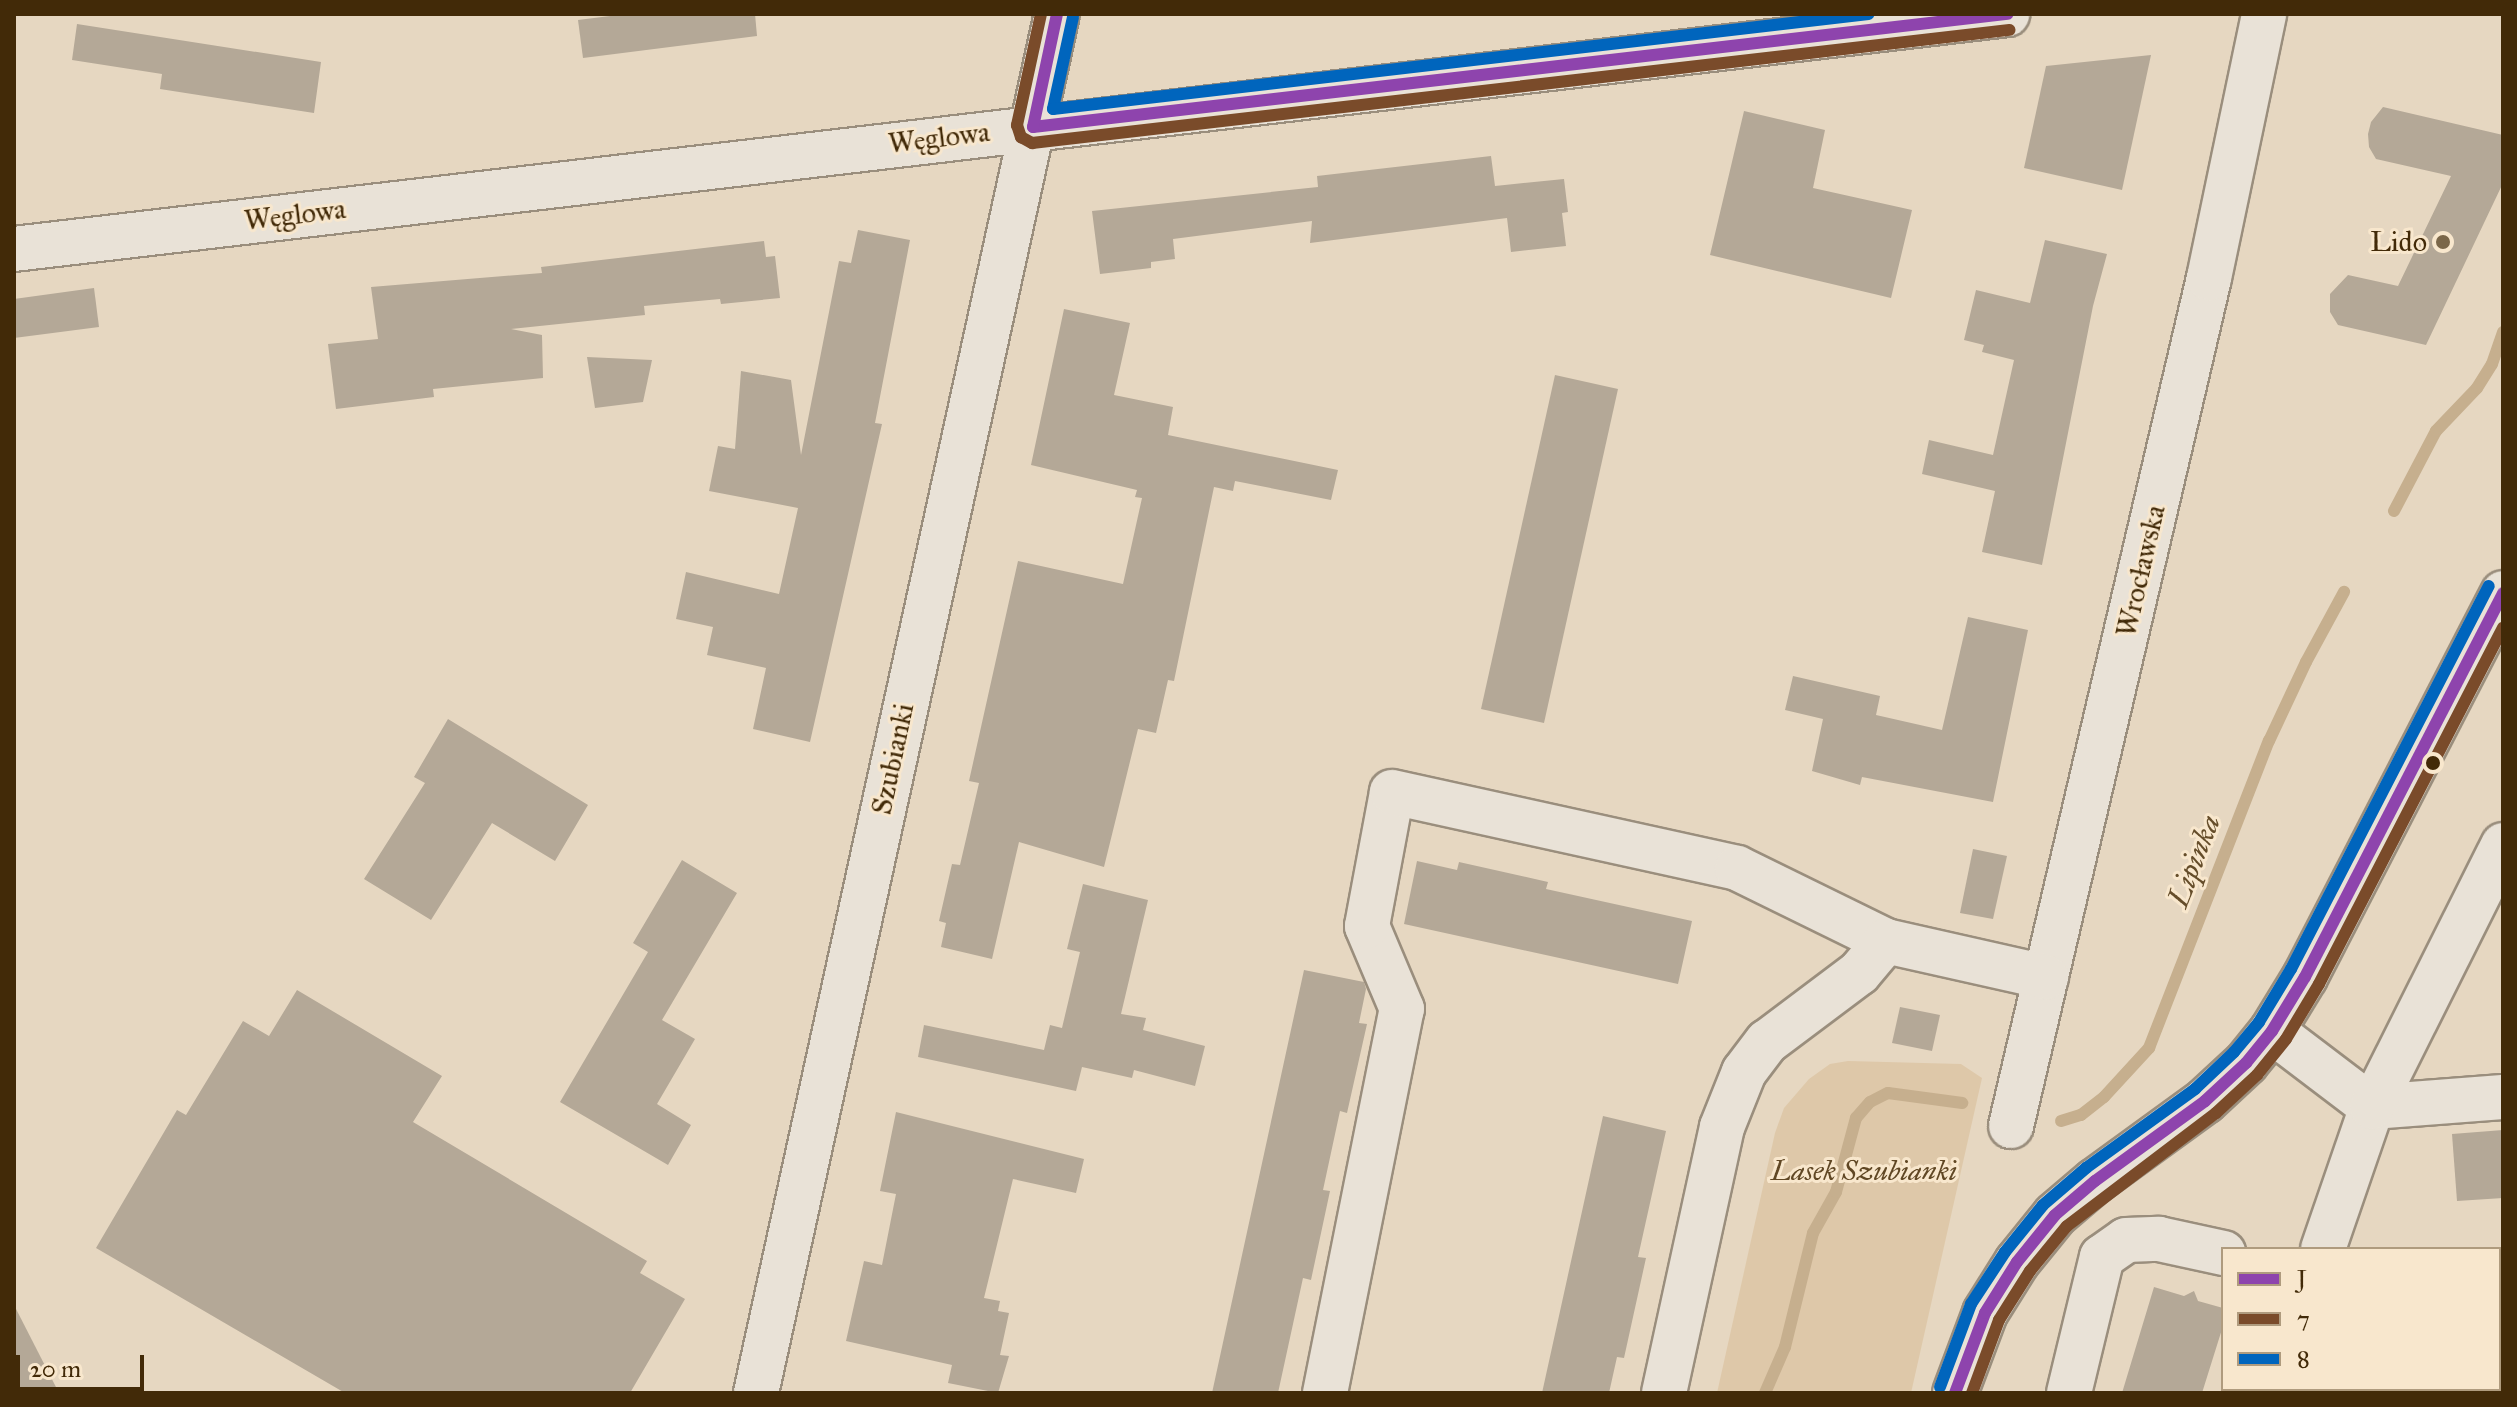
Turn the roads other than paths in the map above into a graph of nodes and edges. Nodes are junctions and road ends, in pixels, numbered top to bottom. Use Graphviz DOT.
graph roads {
  1 [pos="1057,14"];
  2 [pos="2007,14"];
  3 [pos="2264,14"];
  4 [pos="1033,127"];
  5 [pos="14,249"];
  6 [pos="2503,593"];
  7 [pos="2503,845"];
  8 [pos="1886,941"];
  9 [pos="2046,977"];
  10 [pos="2272,1031"];
  11 [pos="2503,1097"];
  12 [pos="2372,1107"];
  13 [pos="2011,1126"];
  14 [pos="2324,1247"];
  15 [pos="2221,1253"];
  16 [pos="756,1393"];
  17 [pos="1325,1393"];
  18 [pos="1664,1393"];
  19 [pos="1955,1393"];
  20 [pos="2069,1393"];
  1 -- 4 [label="street, Szubianki"];
  2 -- 4 [label="street, Węglowa"];
  3 -- 9 [label="street, Wrocławska"];
  4 -- 5 [label="street, Węglowa"];
  4 -- 16 [label="street, Szubianki"];
  6 -- 10 [label="street"];
  7 -- 12 [label="street"];
  8 -- 9 [label="street"];
  8 -- 17 [label="street"];
  8 -- 18 [label="street"];
  9 -- 13 [label="street, Wrocławska"];
  10 -- 12 [label="street"];
  10 -- 19 [label="street"];
  11 -- 12 [label="street"];
  12 -- 14 [label="street"];
  15 -- 20 [label="street"];
}
